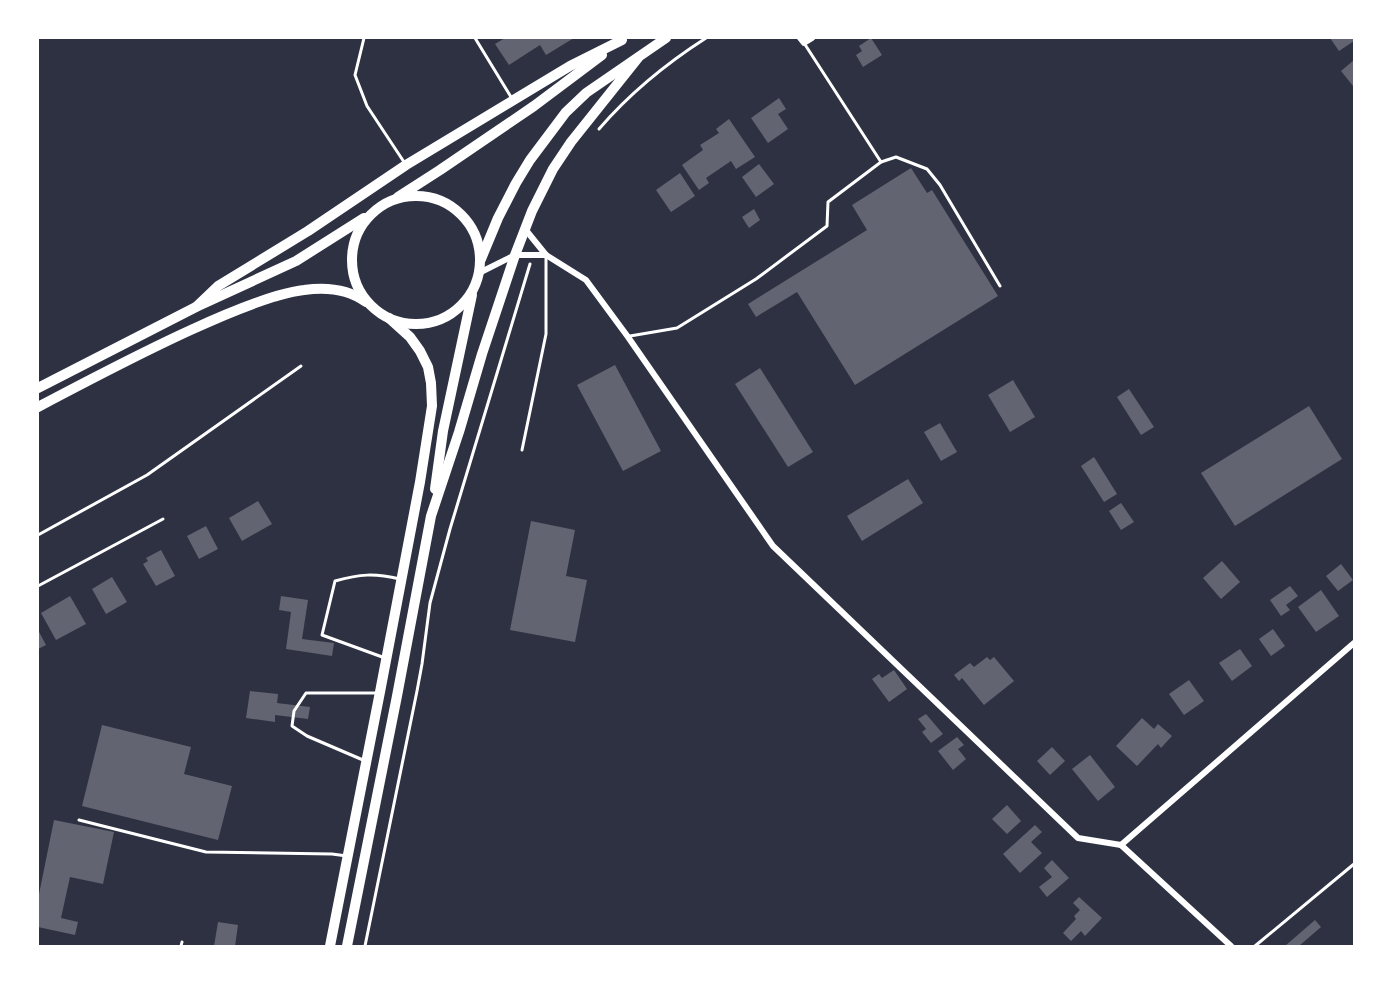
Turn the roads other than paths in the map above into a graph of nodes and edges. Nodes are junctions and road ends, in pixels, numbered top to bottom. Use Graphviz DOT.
graph roads {
  1 [pos="364,38"];
  2 [pos="475,38"];
  3 [pos="666,38"];
  4 [pos="812,38"];
  5 [pos="624,39"];
  6 [pos="802,40"];
  7 [pos="638,58"];
  8 [pos="513,100"];
  9 [pos="881,162"];
  10 [pos="406,165"];
  11 [pos="393,200"];
  12 [pos="373,212"];
  13 [pos="525,229"];
  14 [pos="515,255"];
  15 [pos="546,255"];
  16 [pos="478,273"];
  17 [pos="1000,286"];
  18 [pos="370,305"];
  19 [pos="196,307"];
  20 [pos="389,318"];
  21 [pos="628,337"];
  22 [pos="38,388"];
  23 [pos="38,407"];
  24 [pos="522,450"];
  25 [pos="431,516"];
  26 [pos="163,519"];
  27 [pos="401,579"];
  28 [pos="38,586"];
  29 [pos="1354,643"];
  30 [pos="387,658"];
  31 [pos="380,692"];
  32 [pos="367,762"];
  33 [pos="79,820"];
  34 [pos="1121,845"];
  35 [pos="348,856"];
  36 [pos="330,946"];
  37 [pos="347,946"];
  38 [pos="1231,946"];
  1 -- 10 [label="lane"];
  2 -- 8 [label="lane"];
  3 -- 7 [label="main road"];
  4 -- 6 [label="street"];
  5 -- 8 [label="main road"];
  5 -- 11 [label="main road"];
  6 -- 9 [label="lane"];
  7 -- 13 [label="main road"];
  7 -- 16 [label="main road"];
  8 -- 10 [label="main road"];
  9 -- 17 [label="lane"];
  9 -- 21 [label="lane"];
  10 -- 19 [label="main road"];
  11 -- 12 [label="main road"];
  11 -- 16 [label="main road"];
  12 -- 18 [label="main road"];
  12 -- 19 [label="main road"];
  13 -- 14 [label="main road"];
  13 -- 15 [label="street"];
  14 -- 15 [label="street"];
  14 -- 16 [label="street"];
  14 -- 25 [label="main road"];
  15 -- 21 [label="street"];
  15 -- 24 [label="lane"];
  16 -- 20 [label="main road"];
  16 -- 25 [label="main road"];
  18 -- 20 [label="main road"];
  18 -- 23 [label="main road"];
  19 -- 22 [label="main road"];
  20 -- 27 [label="main road"];
  21 -- 34 [label="street"];
  25 -- 37 [label="main road"];
  26 -- 28 [label="lane"];
  27 -- 30 [label="main road"];
  27 -- 30 [label="lane"];
  29 -- 34 [label="street"];
  30 -- 31 [label="main road"];
  31 -- 32 [label="main road"];
  31 -- 32 [label="lane"];
  32 -- 35 [label="main road"];
  33 -- 35 [label="lane"];
  34 -- 38 [label="street"];
  35 -- 36 [label="main road"];
}
